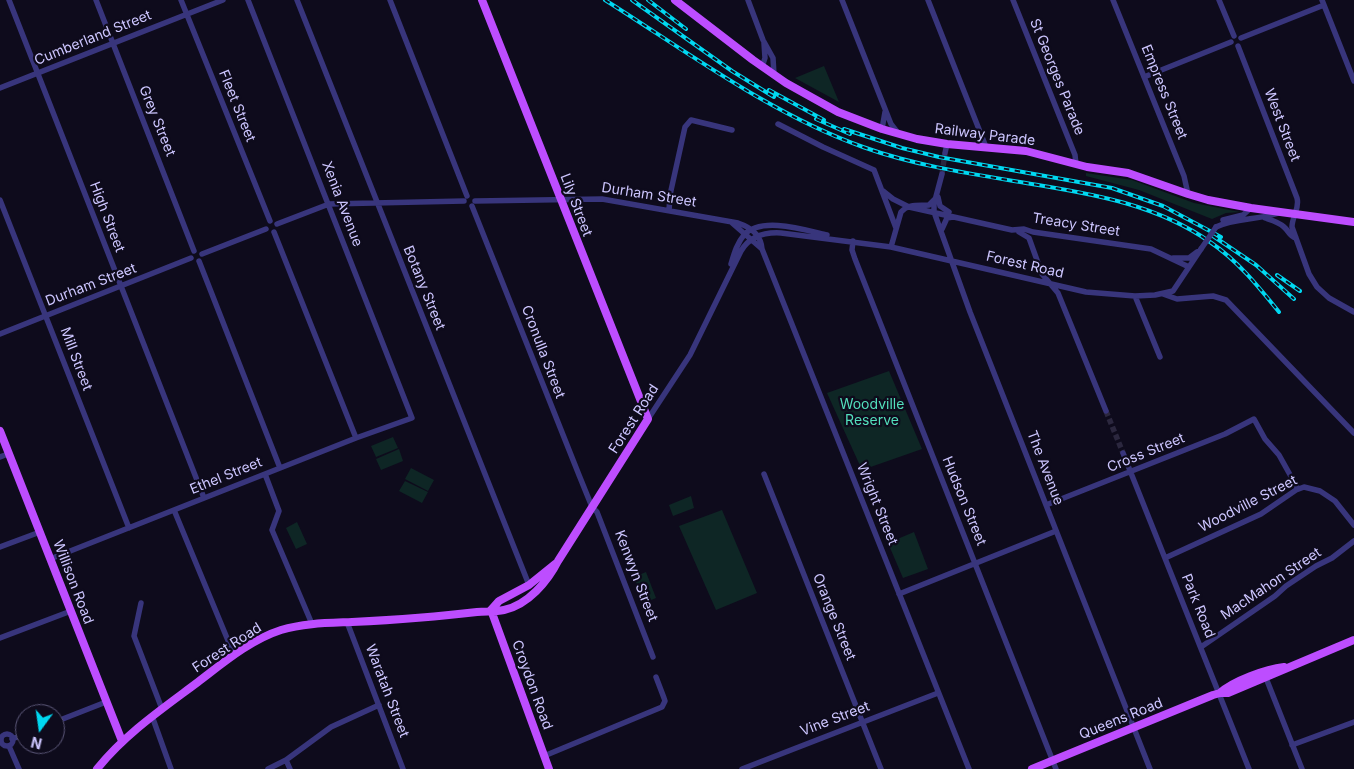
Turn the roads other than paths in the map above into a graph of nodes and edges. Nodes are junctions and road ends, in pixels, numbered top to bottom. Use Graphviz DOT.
graph roads {
  1 [pos="9,0"];
  2 [pos="96,0"];
  3 [pos="182,0"];
  4 [pos="224,0"];
  5 [pos="248,0"];
  6 [pos="297,0"];
  7 [pos="390,0"];
  8 [pos="482,0"];
  9 [pos="675,0"];
  10 [pos="748,0"];
  11 [pos="842,0"];
  12 [pos="928,0"];
  13 [pos="1013,0"];
  14 [pos="1113,0"];
  15 [pos="1220,0"];
  16 [pos="1323,2"];
  17 [pos="187,15"];
  18 [pos="1234,36"];
  19 [pos="1241,38"];
  20 [pos="764,40"];
  21 [pos="1231,42"];
  22 [pos="113,44"];
  23 [pos="1238,46"];
  24 [pos="762,67"];
  25 [pos="38,74"];
  26 [pos="774,75"];
  27 [pos="1144,77"];
  28 [pos="1354,81"];
  29 [pos="0,88"];
  30 [pos="885,110"];
  31 [pos="778,124"];
  32 [pos="882,129"];
  33 [pos="732,130"];
  34 [pos="899,134"];
  35 [pos="947,144"];
  36 [pos="986,147"];
  37 [pos="945,153"];
  38 [pos="1076,164"];
  39 [pos="942,174"];
  40 [pos="883,191"];
  41 [pos="938,194"];
  42 [pos="1188,194"];
  43 [pos="465,199"];
  44 [pos="0,200"];
  45 [pos="561,200"];
  46 [pos="898,201"];
  47 [pos="377,203"];
  48 [pos="329,204"];
  49 [pos="473,204"];
  50 [pos="909,207"];
  51 [pos="1250,208"];
  52 [pos="888,209"];
  53 [pos="669,211"];
  54 [pos="934,212"];
  55 [pos="1282,212"];
  56 [pos="1296,214"];
  57 [pos="958,217"];
  58 [pos="1265,218"];
  59 [pos="270,221"];
  60 [pos="730,221"];
  61 [pos="1354,222"];
  62 [pos="277,224"];
  63 [pos="1216,227"];
  64 [pos="266,229"];
  65 [pos="751,229"];
  66 [pos="942,229"];
  67 [pos="895,230"];
  68 [pos="1012,230"];
  69 [pos="274,232"];
  70 [pos="744,234"];
  71 [pos="754,238"];
  72 [pos="1296,238"];
  73 [pos="853,241"];
  74 [pos="878,245"];
  75 [pos="891,247"];
  76 [pos="1201,249"];
  77 [pos="194,251"];
  78 [pos="202,254"];
  79 [pos="1171,257"];
  80 [pos="191,258"];
  81 [pos="951,260"];
  82 [pos="199,261"];
  83 [pos="1189,267"];
  84 [pos="1051,284"];
  85 [pos="723,286"];
  86 [pos="121,287"];
  87 [pos="1163,294"];
  88 [pos="1135,296"];
  89 [pos="1354,312"];
  90 [pos="46,316"];
  91 [pos="0,334"];
  92 [pos="1160,356"];
  93 [pos="1106,411"];
  94 [pos="412,418"];
  95 [pos="648,419"];
  96 [pos="0,431"];
  97 [pos="1354,433"];
  98 [pos="356,438"];
  99 [pos="1124,453"];
  100 [pos="8,454"];
  101 [pos="0,457"];
  102 [pos="280,468"];
  103 [pos="1131,472"];
  104 [pos="265,474"];
  105 [pos="764,474"];
  106 [pos="1298,489"];
  107 [pos="204,498"];
  108 [pos="1046,506"];
  109 [pos="592,507"];
  110 [pos="174,510"];
  111 [pos="1354,525"];
  112 [pos="129,528"];
  113 [pos="1056,531"];
  114 [pos="40,532"];
  115 [pos="1354,541"];
  116 [pos="0,547"];
  117 [pos="1165,558"];
  118 [pos="50,559"];
  119 [pos="558,561"];
  120 [pos="976,564"];
  121 [pos="529,585"];
  122 [pos="900,594"];
  123 [pos="141,603"];
  124 [pos="491,610"];
  125 [pos="71,611"];
  126 [pos="348,622"];
  127 [pos="312,624"];
  128 [pos="0,638"];
  129 [pos="1354,640"];
  130 [pos="1201,647"];
  131 [pos="234,655"];
  132 [pos="653,657"];
  133 [pos="1286,667"];
  134 [pos="656,677"];
  135 [pos="1266,678"];
  136 [pos="938,693"];
  137 [pos="1220,693"];
  138 [pos="106,702"];
  139 [pos="378,705"];
  140 [pos="162,709"];
  141 [pos="152,716"];
  142 [pos="65,718"];
  143 [pos="862,722"];
  144 [pos="1354,722"];
  145 [pos="1134,727"];
  146 [pos="1,735"];
  147 [pos="15,738"];
  148 [pos="12,739"];
  149 [pos="122,741"];
  150 [pos="1292,745"];
  151 [pos="4,747"];
  152 [pos="544,756"];
  153 [pos="286,760"];
  154 [pos="1053,760"];
  155 [pos="19,769"];
  156 [pos="97,769"];
  157 [pos="171,769"];
  158 [pos="268,769"];
  159 [pos="290,769"];
  160 [pos="403,769"];
  161 [pos="549,769"];
  162 [pos="742,769"];
  163 [pos="881,769"];
  164 [pos="969,769"];
  165 [pos="1032,769"];
  166 [pos="1056,769"];
  167 [pos="1150,769"];
  168 [pos="1250,769"];
  169 [pos="1302,769"];
  1 -- 25 [label="street, High Street"];
  2 -- 22 [label="street, Grey Street"];
  3 -- 17 [label="street, Fleet Street"];
  4 -- 17 [label="street, Cumberland Street"];
  5 -- 48 [label="street, Xenia Avenue"];
  6 -- 47 [label="street, Botany Street"];
  7 -- 43 [label="street"];
  8 -- 45 [label="main road, Lily Street"];
  9 -- 24 [label="main road, Railway Parade"];
  10 -- 20 [label="street"];
  11 -- 30 [label="street"];
  12 -- 36 [label="street"];
  13 -- 38 [label="street, St Georges Parade"];
  14 -- 27 [label="street, Empress Street"];
  15 -- 18 [label="street"];
  16 -- 19 [label="street"];
  16 -- 28 [label="street"];
  17 -- 22 [label="street, Cumberland Street"];
  17 -- 59 [label="street, Fleet Street"];
  18 -- 19 [label="street"];
  18 -- 21 [label="street"];
  19 -- 23 [label="street"];
  20 -- 24 [label="street"];
  20 -- 26 [label="street"];
  21 -- 23 [label="street"];
  21 -- 27 [label="street"];
  22 -- 25 [label="street, Cumberland Street"];
  22 -- 77 [label="street, Grey Street"];
  23 -- 56 [label="street, West Street"];
  24 -- 26 [label="main road, Railway Parade"];
  25 -- 29 [label="street, Cumberland Street"];
  25 -- 86 [label="street, High Street"];
  26 -- 32 [label="main road, Railway Parade"];
  27 -- 42 [label="street, Empress Street"];
  30 -- 32 [label="street"];
  30 -- 34 [label="street"];
  31 -- 40 [label="street"];
  32 -- 34 [label="main road, Railway Parade"];
  33 -- 53 [label="street"];
  34 -- 35 [label="main road, Railway Parade"];
  35 -- 36 [label="main road, Railway Parade"];
  35 -- 37 [label="street"];
  36 -- 38 [label="main road, Railway Parade"];
  38 -- 42 [label="main road, Railway Parade"];
  39 -- 41 [label="street"];
  40 -- 46 [label="street, Treacy Street"];
  40 -- 52 [label="street"];
  41 -- 50 [label="street"];
  41 -- 54 [label="street"];
  41 -- 57 [label="street"];
  42 -- 51 [label="main road, Railway Parade"];
  43 -- 47 [label="street"];
  43 -- 49 [label="street"];
  43 -- 49 [label="street"];
  44 -- 90 [label="street, Mill Street"];
  45 -- 49 [label="street, Durham Street"];
  45 -- 53 [label="street, Durham Street"];
  45 -- 95 [label="main road, Lily Street"];
  46 -- 50 [label="street, Treacy Street"];
  46 -- 52 [label="street"];
  47 -- 48 [label="street"];
  47 -- 121 [label="street, Botany Street"];
  48 -- 62 [label="street"];
  48 -- 94 [label="street, Xenia Avenue"];
  49 -- 109 [label="street, Cronulla Street"];
  50 -- 54 [label="street, Treacy Street"];
  50 -- 67 [label="street"];
  51 -- 55 [label="main road, Railway Parade"];
  51 -- 63 [label="street"];
  52 -- 67 [label="street"];
  53 -- 60 [label="street, Durham Street"];
  54 -- 57 [label="street, Treacy Street"];
  54 -- 66 [label="street, The Avenue"];
  55 -- 56 [label="main road, Railway Parade"];
  55 -- 58 [label="street"];
  56 -- 61 [label="main road, Railway Parade"];
  56 -- 72 [label="street, West Street"];
  57 -- 66 [label="street"];
  57 -- 68 [label="street, Treacy Street"];
  58 -- 63 [label="street"];
  58 -- 72 [label="street"];
  59 -- 62 [label="street"];
  59 -- 64 [label="street"];
  60 -- 65 [label="street, Durham Street"];
  60 -- 70 [label="street"];
  62 -- 69 [label="street"];
  63 -- 76 [label="street, bridge"];
  64 -- 69 [label="street"];
  64 -- 78 [label="street"];
  65 -- 70 [label="street, Forest Road"];
  65 -- 71 [label="street"];
  65 -- 73 [label="street, Forest Road"];
  66 -- 81 [label="street, The Avenue"];
  67 -- 74 [label="street"];
  67 -- 75 [label="street"];
  68 -- 79 [label="street, Treacy Street"];
  68 -- 84 [label="street"];
  69 -- 98 [label="street"];
  70 -- 71 [label="street"];
  70 -- 85 [label="street, Forest Road"];
  71 -- 73 [label="street, Forest Road"];
  71 -- 85 [label="street, Forest Road"];
  71 -- 122 [label="street, Wright Street"];
  72 -- 89 [label="street"];
  73 -- 74 [label="street, Forest Road"];
  73 -- 120 [label="street, Hudson Street"];
  74 -- 75 [label="street, Forest Road"];
  75 -- 81 [label="street, Forest Road"];
  76 -- 79 [label="street"];
  76 -- 83 [label="street"];
  77 -- 78 [label="street"];
  77 -- 80 [label="street"];
  78 -- 82 [label="street"];
  79 -- 83 [label="street, Treacy Street"];
  80 -- 82 [label="street"];
  80 -- 86 [label="street, Durham Street"];
  81 -- 84 [label="street, Forest Road"];
  81 -- 108 [label="street, The Avenue"];
  82 -- 102 [label="street"];
  83 -- 87 [label="street"];
  84 -- 88 [label="street, Forest Road"];
  84 -- 93 [label="street"];
  85 -- 95 [label="street, Forest Road"];
  86 -- 90 [label="street, Durham Street"];
  86 -- 107 [label="street, High Street"];
  87 -- 88 [label="street, Forest Road"];
  87 -- 97 [label="street, Forest Road"];
  88 -- 92 [label="street"];
  90 -- 91 [label="street, Durham Street"];
  90 -- 112 [label="street, Mill Street"];
  94 -- 98 [label="street, Ethel Street"];
  95 -- 109 [label="main road, Forest Road"];
  96 -- 100 [label="main road, Willison Road"];
  98 -- 102 [label="street, Ethel Street"];
  99 -- 103 [label="street, Park Road"];
  100 -- 101 [label="street"];
  100 -- 114 [label="main road, Willison Road"];
  102 -- 104 [label="street, Ethel Street"];
  103 -- 106 [label="street, Cross Street"];
  103 -- 108 [label="street, Cross Street"];
  103 -- 117 [label="street, Park Road"];
  104 -- 107 [label="street, Ethel Street"];
  104 -- 127 [label="street"];
  105 -- 143 [label="street, Orange Street"];
  106 -- 111 [label="street, Woodville Street"];
  106 -- 117 [label="street, Woodville Street"];
  107 -- 110 [label="street, Ethel Street"];
  108 -- 113 [label="street, The Avenue"];
  109 -- 119 [label="main road, Forest Road"];
  109 -- 132 [label="street, Kenwyn Street"];
  110 -- 112 [label="street, Ethel Street"];
  110 -- 131 [label="street"];
  112 -- 118 [label="street, Ethel Street"];
  113 -- 120 [label="street"];
  113 -- 145 [label="street, The Avenue"];
  114 -- 116 [label="street"];
  114 -- 118 [label="main road, Willison Road"];
  115 -- 130 [label="street, MacMahon Street"];
  117 -- 130 [label="street, Park Road"];
  118 -- 125 [label="main road, Willison Road"];
  119 -- 121 [label="main road, Forest Road"];
  119 -- 124 [label="main road, Forest Road"];
  120 -- 122 [label="street"];
  120 -- 154 [label="street, Hudson Street"];
  121 -- 124 [label="main road, Forest Road"];
  122 -- 136 [label="street, Wright Street"];
  123 -- 140 [label="street"];
  124 -- 126 [label="main road, Forest Road"];
  124 -- 152 [label="main road, Croydon Road"];
  125 -- 128 [label="street"];
  125 -- 138 [label="main road, Willison Road"];
  126 -- 127 [label="main road, Forest Road"];
  126 -- 139 [label="street, Waratah Street"];
  127 -- 131 [label="main road, Forest Road"];
  129 -- 133 [label="main road, Queens Road"];
  130 -- 137 [label="street, Park Road"];
  131 -- 140 [label="main road, Forest Road"];
  133 -- 135 [label="main road, Queens Road"];
  133 -- 137 [label="main road, Queens Road"];
  134 -- 152 [label="street"];
  135 -- 137 [label="main road, Queens Road"];
  135 -- 150 [label="street"];
  136 -- 143 [label="street, Vine Street"];
  136 -- 164 [label="street, Wright Street"];
  137 -- 145 [label="main road, Queens Road"];
  137 -- 168 [label="street, Park Road"];
  138 -- 142 [label="street"];
  138 -- 149 [label="main road, Willison Road"];
  139 -- 153 [label="street"];
  139 -- 160 [label="street, Waratah Street"];
  140 -- 141 [label="main road, Forest Road"];
  141 -- 149 [label="main road, Forest Road"];
  141 -- 157 [label="street"];
  143 -- 162 [label="street, Vine Street"];
  143 -- 163 [label="street, Orange Street"];
  144 -- 150 [label="street"];
  145 -- 154 [label="main road, Queens Road"];
  145 -- 167 [label="street, The Avenue"];
  146 -- 148 [label="street"];
  146 -- 151 [label="street"];
  147 -- 148 [label="street"];
  148 -- 151 [label="street"];
  149 -- 156 [label="main road, Forest Road"];
  150 -- 169 [label="street"];
  151 -- 155 [label="street"];
  152 -- 161 [label="main road, Croydon Road"];
  153 -- 158 [label="street"];
  153 -- 159 [label="street"];
  154 -- 165 [label="main road, Queens Road"];
  154 -- 166 [label="street, Hudson Street"];
}
